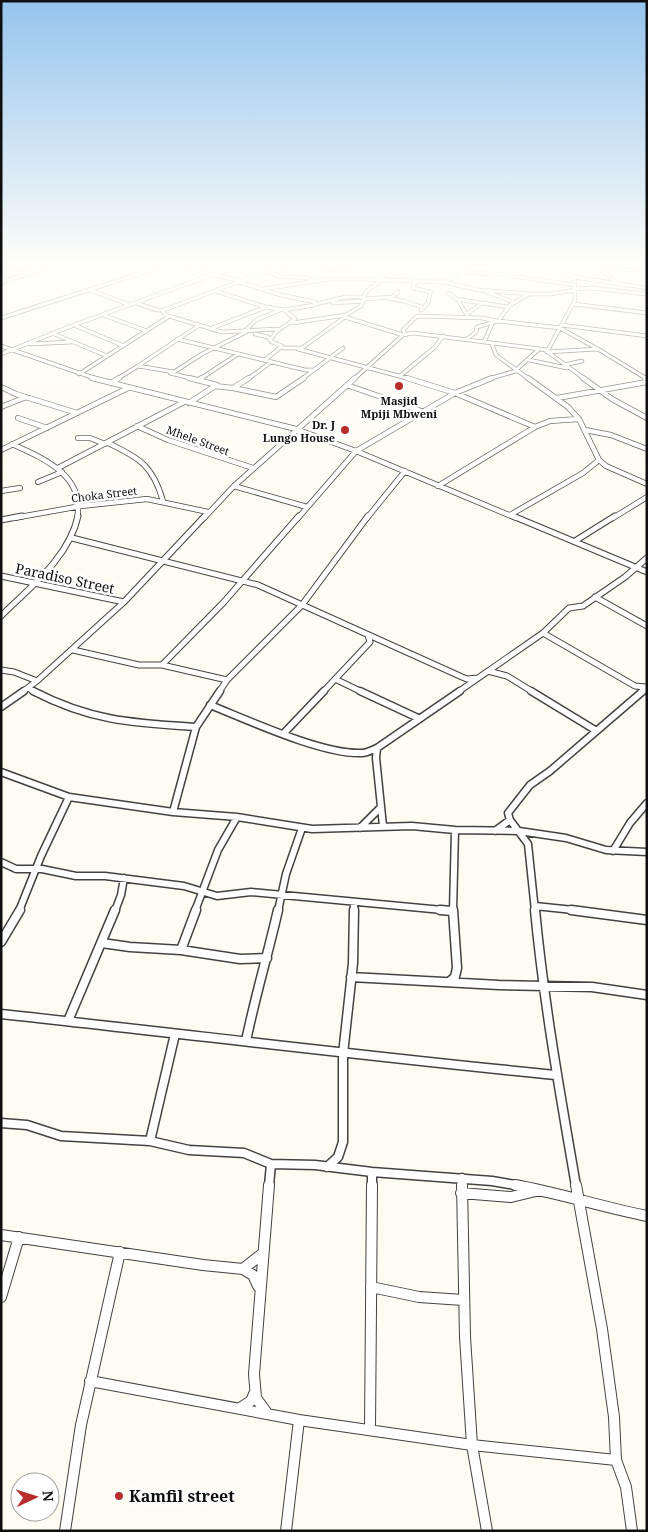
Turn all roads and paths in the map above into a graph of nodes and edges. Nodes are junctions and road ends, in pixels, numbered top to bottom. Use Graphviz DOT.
graph roads {
  1 [pos="36,339"];
  2 [pos="68,339"];
  3 [pos="109,339"];
  4 [pos="134,339"];
  5 [pos="177,339"];
  6 [pos="179,339"];
  7 [pos="230,339"];
  8 [pos="271,339"];
  9 [pos="315,339"];
  10 [pos="398,339"];
  11 [pos="440,339"];
  12 [pos="470,339"];
  13 [pos="554,339"];
  14 [pos="579,339"];
  15 [pos="73,342"];
  16 [pos="484,342"];
  17 [pos="24,344"];
  18 [pos="492,344"];
  19 [pos="1,346"];
  20 [pos="124,346"];
  21 [pos="213,348"];
  22 [pos="282,348"];
  23 [pos="343,348"];
  24 [pos="592,348"];
  25 [pos="10,349"];
  26 [pos="298,349"];
  27 [pos="543,351"];
  28 [pos="1,354"];
  29 [pos="238,354"];
  30 [pos="107,356"];
  31 [pos="330,357"];
  32 [pos="265,360"];
  33 [pos="529,360"];
  34 [pos="582,361"];
  35 [pos="271,362"];
  36 [pos="564,365"];
  37 [pos="138,366"];
  38 [pos="368,366"];
  39 [pos="569,369"];
  40 [pos="516,370"];
  41 [pos="311,372"];
  42 [pos="169,373"];
  43 [pos="79,374"];
  44 [pos="400,376"];
  45 [pos="200,379"];
  46 [pos="645,381"];
  47 [pos="112,383"];
  48 [pos="217,385"];
  49 [pos="347,385"];
  50 [pos="1,387"];
  51 [pos="128,388"];
  52 [pos="232,388"];
  53 [pos="602,391"];
  54 [pos="454,393"];
  55 [pos="26,397"];
  56 [pos="557,398"];
  57 [pos="186,403"];
  58 [pos="1,407"];
  59 [pos="647,411"];
  60 [pos="424,412"];
  61 [pos="633,412"];
  62 [pos="78,413"];
  63 [pos="18,418"];
  64 [pos="647,418"];
  65 [pos="579,419"];
  66 [pos="137,426"];
  67 [pos="535,427"];
  68 [pos="47,428"];
  69 [pos="296,429"];
  70 [pos="585,430"];
  71 [pos="595,431"];
  72 [pos="588,435"];
  73 [pos="78,438"];
  74 [pos="12,444"];
  75 [pos="106,444"];
  76 [pos="647,449"];
  77 [pos="1,450"];
  78 [pos="356,451"];
  79 [pos="599,460"];
  80 [pos="594,465"];
  81 [pos="606,466"];
  82 [pos="253,468"];
  83 [pos="60,470"];
  84 [pos="405,472"];
  85 [pos="38,482"];
  86 [pos="647,484"];
  87 [pos="234,486"];
  88 [pos="438,486"];
  89 [pos="20,488"];
  90 [pos="1,491"];
  91 [pos="647,497"];
  92 [pos="163,501"];
  93 [pos="81,506"];
  94 [pos="307,507"];
  95 [pos="208,512"];
  96 [pos="510,515"];
  97 [pos="1,520"];
  98 [pos="72,538"];
  99 [pos="575,541"];
  100 [pos="647,558"];
  101 [pos="165,560"];
  102 [pos="637,566"];
  103 [pos="647,572"];
  104 [pos="1,576"];
  105 [pos="243,580"];
  106 [pos="35,584"];
  107 [pos="595,598"];
  108 [pos="124,602"];
  109 [pos="302,605"];
  110 [pos="1,616"];
  111 [pos="647,626"];
  112 [pos="543,632"];
  113 [pos="369,638"];
  114 [pos="73,650"];
  115 [pos="162,666"];
  116 [pos="1,670"];
  117 [pos="488,672"];
  118 [pos="480,678"];
  119 [pos="336,679"];
  120 [pos="227,680"];
  121 [pos="38,681"];
  122 [pos="647,687"];
  123 [pos="28,688"];
  124 [pos="210,705"];
  125 [pos="1,707"];
  126 [pos="418,718"];
  127 [pos="196,727"];
  128 [pos="595,730"];
  129 [pos="284,733"];
  130 [pos="377,748"];
  131 [pos="365,753"];
  132 [pos="376,758"];
  133 [pos="1,772"];
  134 [pos="69,797"];
  135 [pos="647,803"];
  136 [pos="380,808"];
  137 [pos="173,812"];
  138 [pos="237,817"];
  139 [pos="510,820"];
  140 [pos="383,826"];
  141 [pos="302,828"];
  142 [pos="360,828"];
  143 [pos="456,830"];
  144 [pos="496,831"];
  145 [pos="519,831"];
  146 [pos="613,851"];
  147 [pos="646,854"];
  148 [pos="1,862"];
  149 [pos="36,869"];
  150 [pos="124,878"];
  151 [pos="202,891"];
  152 [pos="282,896"];
  153 [pos="354,902"];
  154 [pos="535,906"];
  155 [pos="453,911"];
  156 [pos="647,920"];
  157 [pos="1,942"];
  158 [pos="102,943"];
  159 [pos="181,950"];
  160 [pos="267,958"];
  161 [pos="456,973"];
  162 [pos="351,977"];
  163 [pos="449,982"];
  164 [pos="470,984"];
  165 [pos="542,985"];
  166 [pos="647,995"];
  167 [pos="1,1014"];
  168 [pos="68,1021"];
  169 [pos="176,1034"];
  170 [pos="246,1041"];
  171 [pos="343,1054"];
  172 [pos="556,1075"];
  173 [pos="1,1123"];
  174 [pos="150,1141"];
  175 [pos="341,1150"];
  176 [pos="271,1164"];
  177 [pos="327,1166"];
  178 [pos="352,1168"];
  179 [pos="372,1172"];
  180 [pos="462,1178"];
  181 [pos="541,1190"];
  182 [pos="461,1193"];
  183 [pos="579,1198"];
  184 [pos="647,1216"];
  185 [pos="1,1235"];
  186 [pos="19,1237"];
  187 [pos="120,1252"];
  188 [pos="262,1254"];
  189 [pos="243,1269"];
  190 [pos="371,1287"];
  191 [pos="259,1290"];
  192 [pos="1,1297"];
  193 [pos="463,1300"];
  194 [pos="90,1381"];
  195 [pos="255,1392"];
  196 [pos="240,1408"];
  197 [pos="267,1413"];
  198 [pos="299,1420"];
  199 [pos="370,1429"];
  200 [pos="472,1445"];
  201 [pos="616,1460"];
  202 [pos="65,1531"];
  203 [pos="286,1531"];
  204 [pos="486,1531"];
  205 [pos="632,1531"];
  1 -- 17 [label="street"];
  2 -- 15 [label="street"];
  3 -- 20 [label="street"];
  4 -- 20 [label="street"];
  5 -- 37 [label="street"];
  6 -- 21 [label="street"];
  7 -- 21 [label="street"];
  8 -- 22 [label="street"];
  9 -- 26 [label="street"];
  10 -- 38 [label="street"];
  11 -- 44 [label="street"];
  12 -- 16 [label="street"];
  13 -- 27 [label="street"];
  14 -- 24 [label="street"];
  15 -- 17 [label="street"];
  15 -- 30 [label="street"];
  16 -- 18 [label="street"];
  17 -- 25 [label="street"];
  18 -- 27 [label="street"];
  18 -- 40 [label="street"];
  19 -- 25 [label="street"];
  20 -- 30 [label="street"];
  21 -- 29 [label="street"];
  21 -- 42 [label="street"];
  22 -- 26 [label="street"];
  22 -- 32 [label="street"];
  23 -- 31 [label="street"];
  24 -- 27 [label="street"];
  24 -- 46 [label="street"];
  25 -- 28 [label="street"];
  25 -- 43 [label="street"];
  26 -- 31 [label="street"];
  27 -- 33 [label="street"];
  27 -- 36 [label="street"];
  29 -- 32 [label="street"];
  29 -- 45 [label="street"];
  30 -- 43 [label="street"];
  31 -- 38 [label="street"];
  31 -- 41 [label="street"];
  32 -- 35 [label="street"];
  33 -- 39 [label="street"];
  33 -- 40 [label="street"];
  34 -- 36 [label="street"];
  35 -- 41 [label="street"];
  35 -- 52 [label="street"];
  36 -- 39 [label="street"];
  37 -- 42 [label="street"];
  37 -- 47 [label="street"];
  38 -- 44 [label="street"];
  38 -- 49 [label="street"];
  39 -- 53 [label="street"];
  40 -- 54 [label="street"];
  40 -- 56 [label="street"];
  41 -- 52 [label="street"];
  42 -- 45 [label="street"];
  43 -- 47 [label="street"];
  44 -- 54 [label="street"];
  45 -- 48 [label="street"];
  46 -- 53 [label="street"];
  47 -- 51 [label="street"];
  48 -- 52 [label="street"];
  48 -- 57 [label="street"];
  49 -- 60 [label="street"];
  49 -- 69 [label="street"];
  50 -- 55 [label="street"];
  51 -- 57 [label="street"];
  51 -- 62 [label="street"];
  53 -- 56 [label="street"];
  53 -- 61 [label="street"];
  54 -- 60 [label="street"];
  54 -- 67 [label="street"];
  55 -- 58 [label="street"];
  55 -- 62 [label="street"];
  56 -- 65 [label="street"];
  57 -- 66 [label="street"];
  57 -- 69 [label="street"];
  59 -- 61 [label="street"];
  60 -- 78 [label="street"];
  61 -- 64 [label="street"];
  62 -- 68 [label="street"];
  63 -- 68 [label="street"];
  65 -- 67 [label="street"];
  65 -- 70 [label="street"];
  66 -- 75 [label="street"];
  66 -- 82 [label="street, Mhele Street"];
  67 -- 88 [label="street"];
  68 -- 74 [label="street"];
  69 -- 78 [label="street"];
  69 -- 82 [label="street"];
  70 -- 71 [label="street"];
  70 -- 72 [label="street"];
  71 -- 72 [label="street"];
  71 -- 76 [label="street"];
  72 -- 79 [label="street"];
  73 -- 75 [label="street"];
  74 -- 77 [label="street"];
  74 -- 83 [label="street"];
  75 -- 83 [label="street"];
  75 -- 92 [label="street"];
  78 -- 84 [label="street"];
  78 -- 94 [label="street"];
  79 -- 80 [label="street"];
  79 -- 81 [label="street"];
  80 -- 81 [label="street"];
  80 -- 96 [label="street"];
  81 -- 86 [label="street"];
  82 -- 87 [label="street"];
  83 -- 85 [label="street"];
  83 -- 93 [label="street"];
  84 -- 88 [label="street"];
  84 -- 109 [label="street"];
  87 -- 94 [label="street"];
  87 -- 95 [label="street"];
  88 -- 96 [label="street"];
  89 -- 90 [label="street"];
  91 -- 99 [label="street"];
  92 -- 93 [label="street, Choka Street"];
  92 -- 95 [label="street, Choka Street"];
  93 -- 97 [label="street, Choka Street"];
  93 -- 98 [label="street"];
  94 -- 105 [label="street"];
  95 -- 101 [label="street"];
  96 -- 99 [label="street"];
  98 -- 101 [label="street"];
  98 -- 106 [label="street"];
  99 -- 102 [label="street"];
  100 -- 102 [label="street"];
  101 -- 105 [label="street"];
  101 -- 108 [label="street"];
  102 -- 103 [label="street"];
  102 -- 107 [label="street"];
  104 -- 106 [label="street, Paradiso Street"];
  105 -- 109 [label="street"];
  105 -- 115 [label="street"];
  106 -- 108 [label="street, Paradiso Street"];
  106 -- 110 [label="street"];
  107 -- 111 [label="street"];
  107 -- 112 [label="street"];
  108 -- 114 [label="street"];
  109 -- 113 [label="street"];
  109 -- 120 [label="street"];
  112 -- 117 [label="street"];
  112 -- 122 [label="street"];
  113 -- 118 [label="street"];
  113 -- 119 [label="street"];
  114 -- 115 [label="street"];
  114 -- 121 [label="street"];
  115 -- 120 [label="street"];
  116 -- 121 [label="street"];
  117 -- 118 [label="street"];
  117 -- 128 [label="street"];
  118 -- 126 [label="street"];
  119 -- 126 [label="street"];
  119 -- 129 [label="street"];
  120 -- 124 [label="street"];
  121 -- 123 [label="street"];
  122 -- 128 [label="street"];
  123 -- 125 [label="street"];
  123 -- 127 [label="street"];
  124 -- 127 [label="street"];
  124 -- 129 [label="street"];
  126 -- 130 [label="street"];
  127 -- 137 [label="street"];
  128 -- 139 [label="street"];
  129 -- 131 [label="street"];
  130 -- 131 [label="street"];
  130 -- 132 [label="street"];
  131 -- 132 [label="street"];
  132 -- 136 [label="street"];
  133 -- 134 [label="street"];
  134 -- 137 [label="street"];
  134 -- 149 [label="street"];
  135 -- 146 [label="street"];
  136 -- 140 [label="street"];
  136 -- 142 [label="street"];
  137 -- 138 [label="street"];
  138 -- 141 [label="street"];
  138 -- 151 [label="street"];
  139 -- 144 [label="street"];
  139 -- 145 [label="street"];
  140 -- 142 [label="street"];
  140 -- 143 [label="street"];
  141 -- 142 [label="street"];
  141 -- 152 [label="street"];
  143 -- 144 [label="street"];
  143 -- 155 [label="street"];
  144 -- 145 [label="street"];
  145 -- 146 [label="street"];
  145 -- 154 [label="street"];
  146 -- 147 [label="street"];
  148 -- 149 [label="street"];
  149 -- 150 [label="street"];
  149 -- 157 [label="street"];
  150 -- 151 [label="street"];
  150 -- 158 [label="street"];
  151 -- 152 [label="street"];
  151 -- 159 [label="street"];
  152 -- 153 [label="street"];
  152 -- 160 [label="street"];
  153 -- 155 [label="street"];
  153 -- 162 [label="street"];
  154 -- 156 [label="street"];
  154 -- 165 [label="street"];
  155 -- 161 [label="street"];
  158 -- 159 [label="street"];
  158 -- 168 [label="street"];
  159 -- 160 [label="street"];
  160 -- 170 [label="street"];
  161 -- 163 [label="street"];
  161 -- 164 [label="street"];
  162 -- 163 [label="street"];
  162 -- 171 [label="street"];
  163 -- 164 [label="street"];
  164 -- 165 [label="street"];
  165 -- 166 [label="street"];
  165 -- 172 [label="street"];
  167 -- 168 [label="street"];
  168 -- 169 [label="street"];
  169 -- 170 [label="street"];
  169 -- 174 [label="street"];
  170 -- 171 [label="street"];
  171 -- 172 [label="street"];
  171 -- 175 [label="street"];
  172 -- 183 [label="street"];
  173 -- 174 [label="street"];
  174 -- 176 [label="street"];
  175 -- 177 [label="street"];
  175 -- 178 [label="street"];
  176 -- 177 [label="street"];
  176 -- 188 [label="street"];
  177 -- 178 [label="street"];
  178 -- 179 [label="street"];
  179 -- 180 [label="street"];
  179 -- 190 [label="street"];
  180 -- 181 [label="street"];
  180 -- 182 [label="street"];
  181 -- 182 [label="street"];
  181 -- 183 [label="street"];
  182 -- 193 [label="street"];
  183 -- 184 [label="street"];
  183 -- 201 [label="street"];
  185 -- 186 [label="street"];
  186 -- 187 [label="street"];
  186 -- 192 [label="street"];
  187 -- 189 [label="street"];
  187 -- 194 [label="street"];
  188 -- 189 [label="street"];
  188 -- 191 [label="street"];
  189 -- 191 [label="street"];
  190 -- 193 [label="street"];
  190 -- 199 [label="street"];
  191 -- 195 [label="street"];
  193 -- 200 [label="street"];
  194 -- 196 [label="street"];
  194 -- 202 [label="street"];
  195 -- 196 [label="street"];
  195 -- 197 [label="street"];
  196 -- 197 [label="street"];
  197 -- 198 [label="street"];
  198 -- 199 [label="street"];
  198 -- 203 [label="street"];
  199 -- 200 [label="street"];
  200 -- 201 [label="street"];
  200 -- 204 [label="street"];
  201 -- 205 [label="street"];
}
